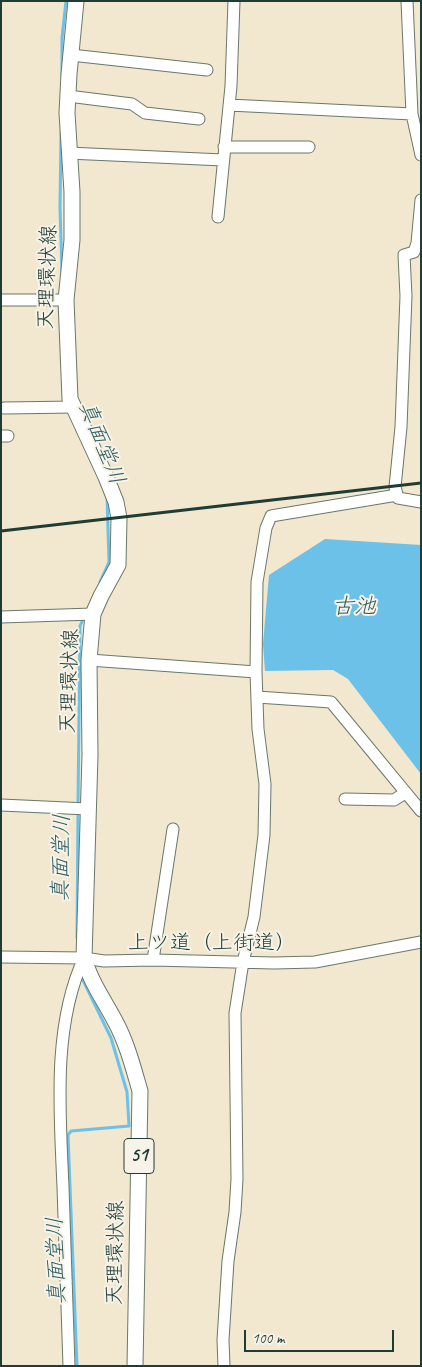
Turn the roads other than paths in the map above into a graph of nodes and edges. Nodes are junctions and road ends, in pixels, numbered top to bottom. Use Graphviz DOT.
graph roads {
  1 [pos="76,1"];
  2 [pos="234,1"];
  3 [pos="407,1"];
  4 [pos="71,55"];
  5 [pos="207,70"];
  6 [pos="68,96"];
  7 [pos="229,105"];
  8 [pos="412,114"];
  9 [pos="199,119"];
  10 [pos="224,146"];
  11 [pos="309,147"];
  12 [pos="68,153"];
  13 [pos="421,155"];
  14 [pos="222,160"];
  15 [pos="421,200"];
  16 [pos="218,217"];
  17 [pos="1,300"];
  18 [pos="66,300"];
  19 [pos="75,407"];
  20 [pos="4,408"];
  21 [pos="397,495"];
  22 [pos="421,502"];
  23 [pos="93,614"];
  24 [pos="1,616"];
  25 [pos="89,660"];
  26 [pos="256,672"];
  27 [pos="257,697"];
  28 [pos="404,793"];
  29 [pos="345,799"];
  30 [pos="1,805"];
  31 [pos="88,808"];
  32 [pos="421,811"];
  33 [pos="173,828"];
  34 [pos="421,942"];
  35 [pos="1,957"];
  36 [pos="84,958"];
  37 [pos="153,960"];
  38 [pos="243,962"];
  39 [pos="68,1366"];
  40 [pos="135,1366"];
  41 [pos="224,1366"];
  1 -- 4 [label="main road, 天理環状線 / 51"];
  2 -- 7 [label="street"];
  3 -- 8 [label="street"];
  4 -- 5 [label="street"];
  4 -- 6 [label="main road, 天理環状線 / 51"];
  6 -- 9 [label="street"];
  6 -- 12 [label="main road, 天理環状線 / 51"];
  7 -- 8 [label="street"];
  7 -- 10 [label="street"];
  8 -- 13 [label="street"];
  10 -- 11 [label="street"];
  10 -- 14 [label="street"];
  12 -- 14 [label="street"];
  12 -- 18 [label="main road, 天理環状線 / 51"];
  14 -- 16 [label="street"];
  15 -- 21 [label="street"];
  17 -- 18 [label="street"];
  18 -- 19 [label="main road, 天理環状線 / 51"];
  19 -- 20 [label="street"];
  19 -- 23 [label="main road, 天理環状線 / 51"];
  21 -- 22 [label="street"];
  21 -- 26 [label="street"];
  23 -- 24 [label="street"];
  23 -- 25 [label="main road, 天理環状線 / 51"];
  25 -- 26 [label="street"];
  25 -- 31 [label="main road, 天理環状線 / 51"];
  26 -- 27 [label="street"];
  27 -- 28 [label="street"];
  27 -- 38 [label="street"];
  28 -- 29 [label="street"];
  28 -- 32 [label="street"];
  30 -- 31 [label="street"];
  31 -- 36 [label="main road, 天理環状線 / 51"];
  33 -- 37 [label="street"];
  34 -- 38 [label="street, 上ツ道（上街道）"];
  35 -- 36 [label="street, 上ツ道（上街道）"];
  36 -- 37 [label="street, 上ツ道（上街道）"];
  36 -- 39 [label="street"];
  36 -- 40 [label="main road, 天理環状線 / 51"];
  37 -- 38 [label="street, 上ツ道（上街道）"];
  38 -- 41 [label="street"];
}
